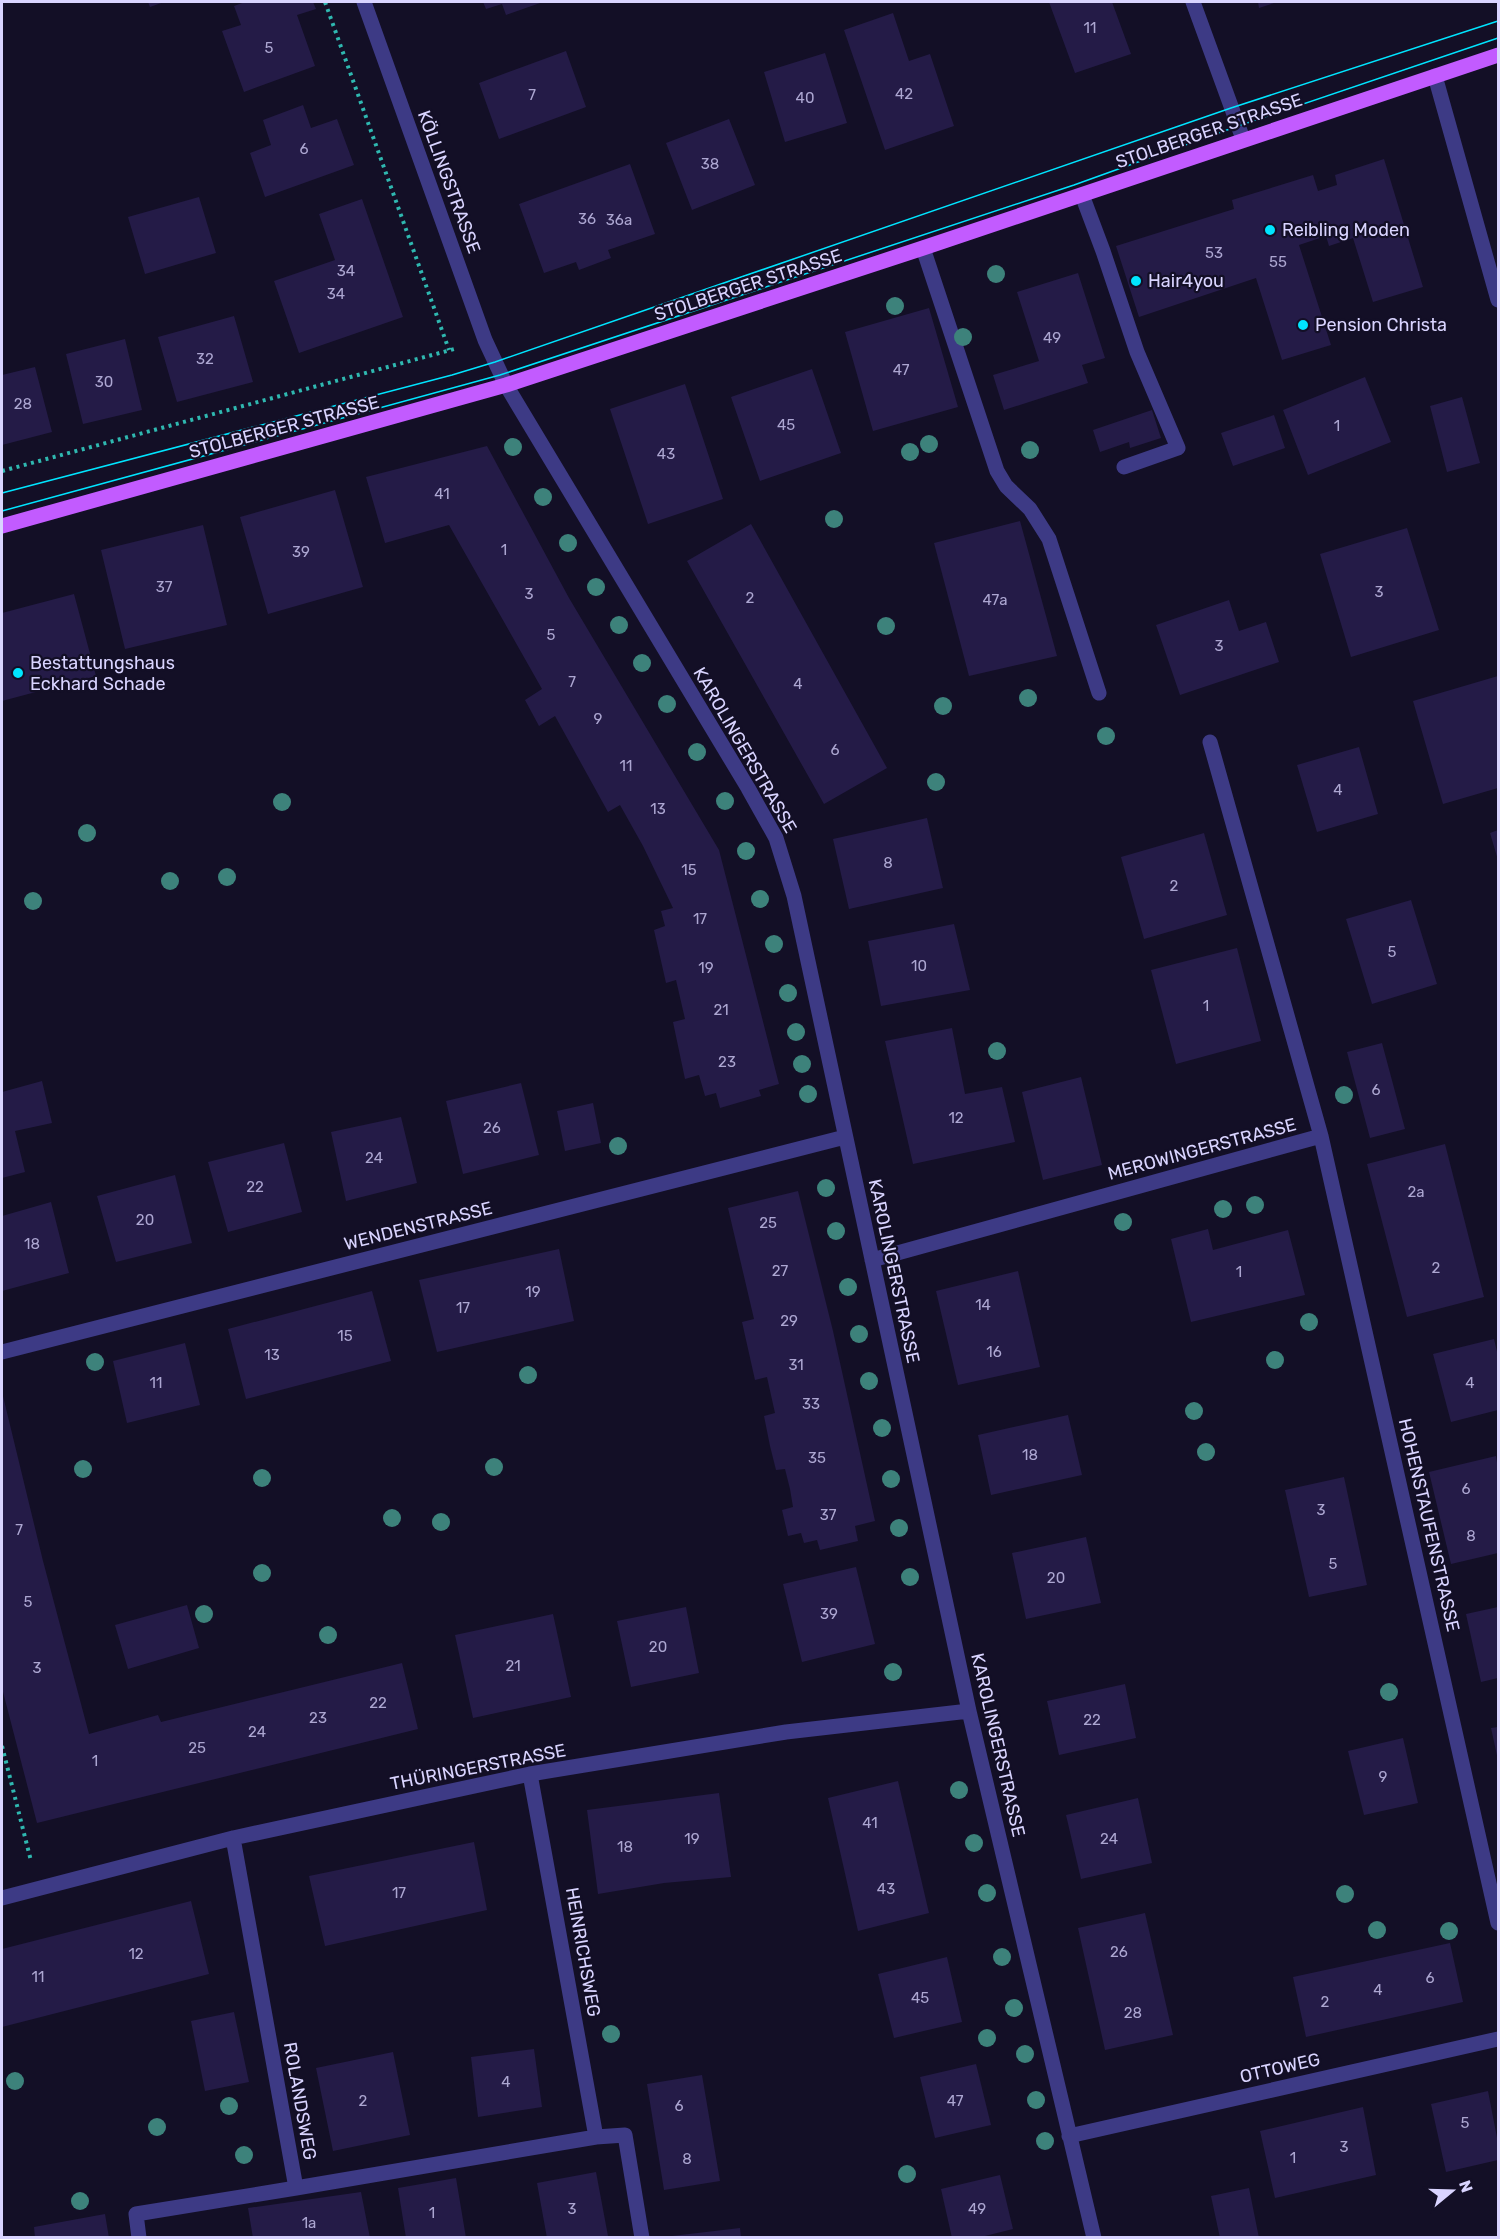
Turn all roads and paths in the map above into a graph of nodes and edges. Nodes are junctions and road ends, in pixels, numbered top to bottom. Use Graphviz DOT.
graph roads {
  1 [pos="325,2"];
  2 [pos="364,2"];
  3 [pos="1193,2"];
  4 [pos="1498,55"];
  5 [pos="1435,76"];
  6 [pos="1243,140"];
  7 [pos="1082,195"];
  8 [pos="924,248"];
  9 [pos="1498,300"];
  10 [pos="485,340"];
  11 [pos="449,350"];
  12 [pos="503,380"];
  13 [pos="1124,467"];
  14 [pos="2,471"];
  15 [pos="2,526"];
  16 [pos="1099,693"];
  17 [pos="1210,742"];
  18 [pos="1321,1136"];
  19 [pos="845,1137"];
  20 [pos="872,1260"];
  21 [pos="2,1352"];
  22 [pos="969,1711"];
  23 [pos="2,1746"];
  24 [pos="530,1774"];
  25 [pos="233,1838"];
  26 [pos="38,1888"];
  27 [pos="2,1898"];
  28 [pos="1498,1923"];
  29 [pos="1498,2039"];
  30 [pos="1070,2136"];
  31 [pos="596,2137"];
  32 [pos="296,2188"];
  33 [pos="139,2238"];
  34 [pos="642,2238"];
  35 [pos="1094,2238"];
  1 -- 11 [label="path"];
  2 -- 10 [label="street, KÖLLINGSTRASSE"];
  3 -- 6 [label="street"];
  4 -- 5 [label="main road, STOLBERGER STRASSE"];
  5 -- 6 [label="main road, STOLBERGER STRASSE"];
  5 -- 9 [label="street"];
  6 -- 7 [label="main road, STOLBERGER STRASSE"];
  7 -- 8 [label="main road, STOLBERGER STRASSE"];
  7 -- 13 [label="street"];
  8 -- 12 [label="main road, STOLBERGER STRASSE"];
  8 -- 16 [label="street"];
  10 -- 11 [label="path"];
  10 -- 12 [label="street, KÖLLINGSTRASSE"];
  11 -- 14 [label="path"];
  12 -- 15 [label="main road, STOLBERGER STRASSE"];
  12 -- 19 [label="street, KAROLINGERSTRASSE"];
  17 -- 18 [label="street, MEROWINGERSTRASSE"];
  18 -- 20 [label="street, MEROWINGERSTRASSE"];
  18 -- 28 [label="street, HOHENSTAUFENSTRASSE"];
  19 -- 20 [label="street, KAROLINGERSTRASSE"];
  19 -- 21 [label="street, WENDENSTRASSE"];
  20 -- 22 [label="street, KAROLINGERSTRASSE"];
  22 -- 24 [label="street, THÜRINGERSTRASSE"];
  22 -- 30 [label="street, KAROLINGERSTRASSE"];
  23 -- 26 [label="path"];
  24 -- 25 [label="street, THÜRINGERSTRASSE"];
  24 -- 31 [label="street, HEINRICHSWEG"];
  25 -- 26 [label="street, THÜRINGERSTRASSE"];
  25 -- 32 [label="street, ROLANDSWEG"];
  26 -- 27 [label="street, THÜRINGERSTRASSE"];
  29 -- 30 [label="street, OTTOWEG"];
  30 -- 35 [label="street, KAROLINGERSTRASSE"];
  31 -- 32 [label="street"];
  31 -- 34 [label="street"];
  32 -- 33 [label="street, ROLANDSWEG"];
}
